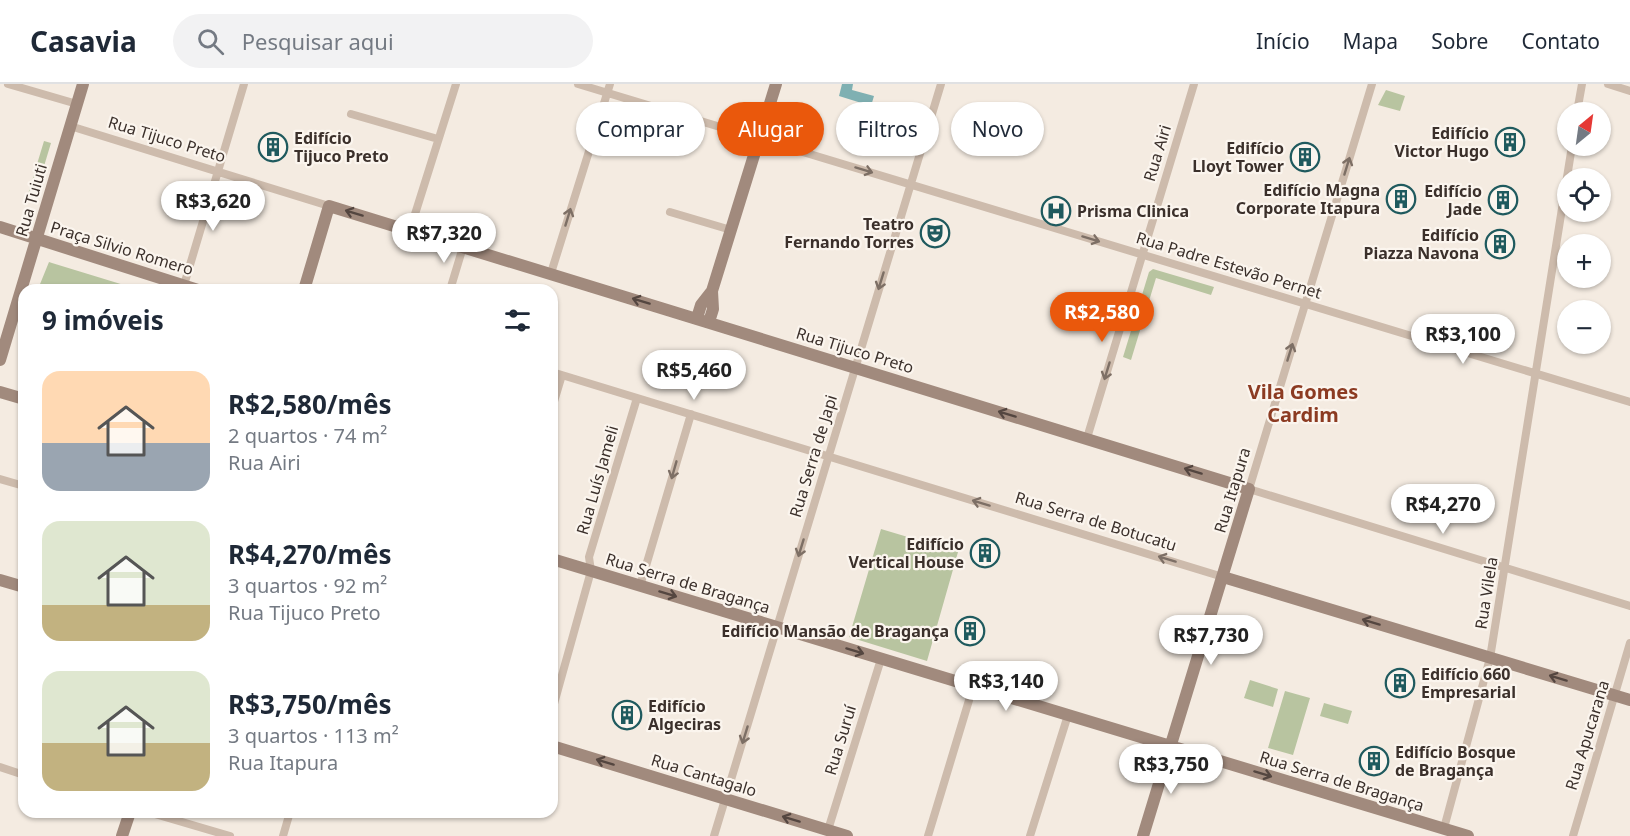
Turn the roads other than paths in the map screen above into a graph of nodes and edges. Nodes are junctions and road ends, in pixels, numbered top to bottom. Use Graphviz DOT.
graph roads {
  1 [pos="8,84"];
  2 [pos="83,84"];
  3 [pos="244,84"];
  4 [pos="456,84"];
  5 [pos="578,84"];
  6 [pos="776,84"];
  7 [pos="941,84"];
  8 [pos="1194,84"];
  9 [pos="1372,84"];
  10 [pos="1582,84"];
  11 [pos="1608,84"];
  12 [pos="608,88"];
  13 [pos="1630,90"];
  14 [pos="770,102"];
  15 [pos="1579,102"];
  16 [pos="77,104"];
  17 [pos="351,114"];
  18 [pos="717,125"];
  19 [pos="70,126"];
  20 [pos="438,140"];
  21 [pos="754,156"];
  22 [pos="816,156"];
  23 [pos="1570,156"];
  24 [pos="218,172"];
  25 [pos="910,184"];
  26 [pos="329,206"];
  27 [pos="670,212"];
  28 [pos="0,227"];
  29 [pos="410,230"];
  30 [pos="731,230"];
  31 [pos="37,239"];
  32 [pos="464,247"];
  33 [pos="1142,254"];
  34 [pos="551,273"];
  35 [pos="23,284"];
  36 [pos="181,284"];
  37 [pos="184,284"];
  38 [pos="306,284"];
  39 [pos="452,284"];
  40 [pos="712,291"];
  41 [pos="18,301"];
  42 [pos="1305,303"];
  43 [pos="697,318"];
  44 [pos="710,322"];
  45 [pos="0,360"];
  46 [pos="855,367"];
  47 [pos="558,374"];
  48 [pos="1536,374"];
  49 [pos="562,375"];
  50 [pos="558,388"];
  51 [pos="0,392"];
  52 [pos="18,397"];
  53 [pos="637,398"];
  54 [pos="1630,402"];
  55 [pos="691,414"];
  56 [pos="1087,438"];
  57 [pos="828,456"];
  58 [pos="0,479"];
  59 [pos="18,484"];
  60 [pos="1249,489"];
  61 [pos="558,561"];
  62 [pos="1506,567"];
  63 [pos="591,571"];
  64 [pos="1223,577"];
  65 [pos="0,579"];
  66 [pos="18,585"];
  67 [pos="640,586"];
  68 [pos="1630,606"];
  69 [pos="777,627"];
  70 [pos="1630,643"];
  71 [pos="1490,658"];
  72 [pos="881,659"];
  73 [pos="973,687"];
  74 [pos="558,689"];
  75 [pos="1614,695"];
  76 [pos="1630,700"];
  77 [pos="1068,715"];
  78 [pos="1170,746"];
  79 [pos="558,748"];
  80 [pos="0,767"];
  81 [pos="18,773"];
  82 [pos="725,799"];
  83 [pos="128,818"];
  84 [pos="168,818"];
  85 [pos="288,818"];
  86 [pos="1444,828"];
  87 [pos="828,830"];
  88 [pos="122,836"];
  89 [pos="230,836"];
  90 [pos="283,836"];
  91 [pos="714,836"];
  92 [pos="847,836"];
  93 [pos="928,836"];
  94 [pos="1030,836"];
  95 [pos="1143,836"];
  96 [pos="1468,836"];
  97 [pos="1573,836"];
  1 -- 16 [label="street"];
  2 -- 16 [label="street, Rua Tuiuti"];
  3 -- 24 [label="street"];
  4 -- 20 [label="street"];
  5 -- 12 [label="street, Rua Padre Estevão Pernet"];
  6 -- 14 [label="street"];
  7 -- 25 [label="street, Rua Serra de Japi"];
  8 -- 33 [label="street, Rua Airi"];
  42 -- 9 [label="street, Rua Itapura, one-way"];
  10 -- 15 [label="street"];
  11 -- 13 [label="street"];
  12 -- 18 [label="street, Rua Padre Estevão Pernet"];
  34 -- 12 [label="street, one-way"];
  16 -- 19 [label="street, Rua Tuiuti"];
  17 -- 20 [label="street"];
  19 -- 24 [label="street, Rua Tijuco Preto"];
  19 -- 31 [label="street, Rua Tuiuti"];
  20 -- 29 [label="street"];
  21 -- 30 [label="street"];
  22 -- 25 [label="street, Rua Padre Estevão Pernet, one-way"];
  23 -- 48 [label="street, Rua Vilela"];
  24 -- 26 [label="street, Rua Tijuco Preto"];
  24 -- 37 [label="street"];
  25 -- 33 [label="street, Rua Padre Estevão Pernet, one-way"];
  25 -- 46 [label="street, Rua Serra de Japi, one-way"];
  29 -- 26 [label="street, Rua Tijuco Preto, one-way"];
  26 -- 38 [label="street"];
  27 -- 30 [label="street"];
  28 -- 31 [label="street, Praça Silvio Romero"];
  29 -- 32 [label="street, Rua Tijuco Preto"];
  30 -- 40 [label="street"];
  31 -- 35 [label="street, Rua Tuiuti"];
  31 -- 36 [label="street, Praça Silvio Romero"];
  32 -- 34 [label="street, Rua Tijuco Preto"];
  32 -- 39 [label="street"];
  33 -- 42 [label="street, Rua Padre Estevão Pernet"];
  33 -- 56 [label="street, Rua Airi, one-way"];
  43 -- 34 [label="street, Rua Tijuco Preto, one-way"];
  40 -- 43 [label="street"];
  40 -- 44 [label="street"];
  41 -- 45 [label="street, Rua Tuiuti"];
  42 -- 48 [label="street, Rua Padre Estevão Pernet"];
  60 -- 42 [label="street, Rua Itapura, one-way"];
  43 -- 44 [label="street, Rua Tijuco Preto"];
  44 -- 46 [label="street, Rua Tijuco Preto"];
  56 -- 46 [label="street, Rua Tijuco Preto, one-way"];
  46 -- 57 [label="street, Rua Serra de Japi"];
  47 -- 49 [label="street, Rua Serra de Botucatu"];
  48 -- 54 [label="street, Rua Padre Estevão Pernet"];
  48 -- 62 [label="street, Rua Vilela"];
  49 -- 50 [label="street"];
  49 -- 53 [label="street, Rua Serra de Botucatu"];
  51 -- 52 [label="street"];
  53 -- 55 [label="street, Rua Serra de Botucatu"];
  53 -- 63 [label="street, Rua Luís Jameli"];
  55 -- 57 [label="street, Rua Serra de Botucatu"];
  55 -- 67 [label="street, one-way"];
  60 -- 56 [label="street, Rua Tijuco Preto, one-way"];
  64 -- 57 [label="street, Rua Serra de Botucatu, one-way"];
  57 -- 69 [label="street, Rua Serra de Japi, one-way"];
  58 -- 59 [label="street"];
  60 -- 62 [label="street, Rua Tijuco Preto"];
  60 -- 64 [label="street, Rua Itapura"];
  61 -- 63 [label="street, Rua Serra de Bragança"];
  62 -- 68 [label="street, Rua Tijuco Preto"];
  62 -- 71 [label="street, Rua Vilela"];
  63 -- 67 [label="street, Rua Serra de Bragança"];
  63 -- 74 [label="street, Rua Luís Jameli"];
  71 -- 64 [label="street, Rua Serra de Botucatu, one-way"];
  64 -- 78 [label="street, Rua Itapura"];
  65 -- 66 [label="street"];
  67 -- 69 [label="street, Rua Serra de Bragança, one-way"];
  69 -- 72 [label="street, Rua Serra de Bragança, one-way"];
  69 -- 82 [label="street, Rua Serra de Japi, one-way"];
  70 -- 75 [label="street, Rua Apucarana"];
  75 -- 71 [label="street, Rua Serra de Botucatu, one-way"];
  71 -- 86 [label="street, Rua Vilela"];
  72 -- 73 [label="street, Rua Serra de Bragança"];
  72 -- 87 [label="street, Rua Suruí"];
  73 -- 77 [label="street, Rua Serra de Bragança"];
  73 -- 93 [label="street"];
  75 -- 76 [label="street, Rua Serra de Botucatu"];
  75 -- 97 [label="street, Rua Apucarana"];
  77 -- 78 [label="street, Rua Serra de Bragança"];
  77 -- 94 [label="street"];
  78 -- 86 [label="street, Rua Serra de Bragança, one-way"];
  78 -- 95 [label="street, Rua Itapura"];
  82 -- 79 [label="street, Rua Cantagalo, one-way"];
  80 -- 81 [label="street"];
  87 -- 82 [label="street, Rua Cantagalo, one-way"];
  82 -- 91 [label="street, Rua Serra de Japi"];
  83 -- 88 [label="street"];
  84 -- 89 [label="street"];
  85 -- 90 [label="street"];
  86 -- 96 [label="street, Rua Serra de Bragança"];
  87 -- 92 [label="street, Rua Cantagalo"];
}
